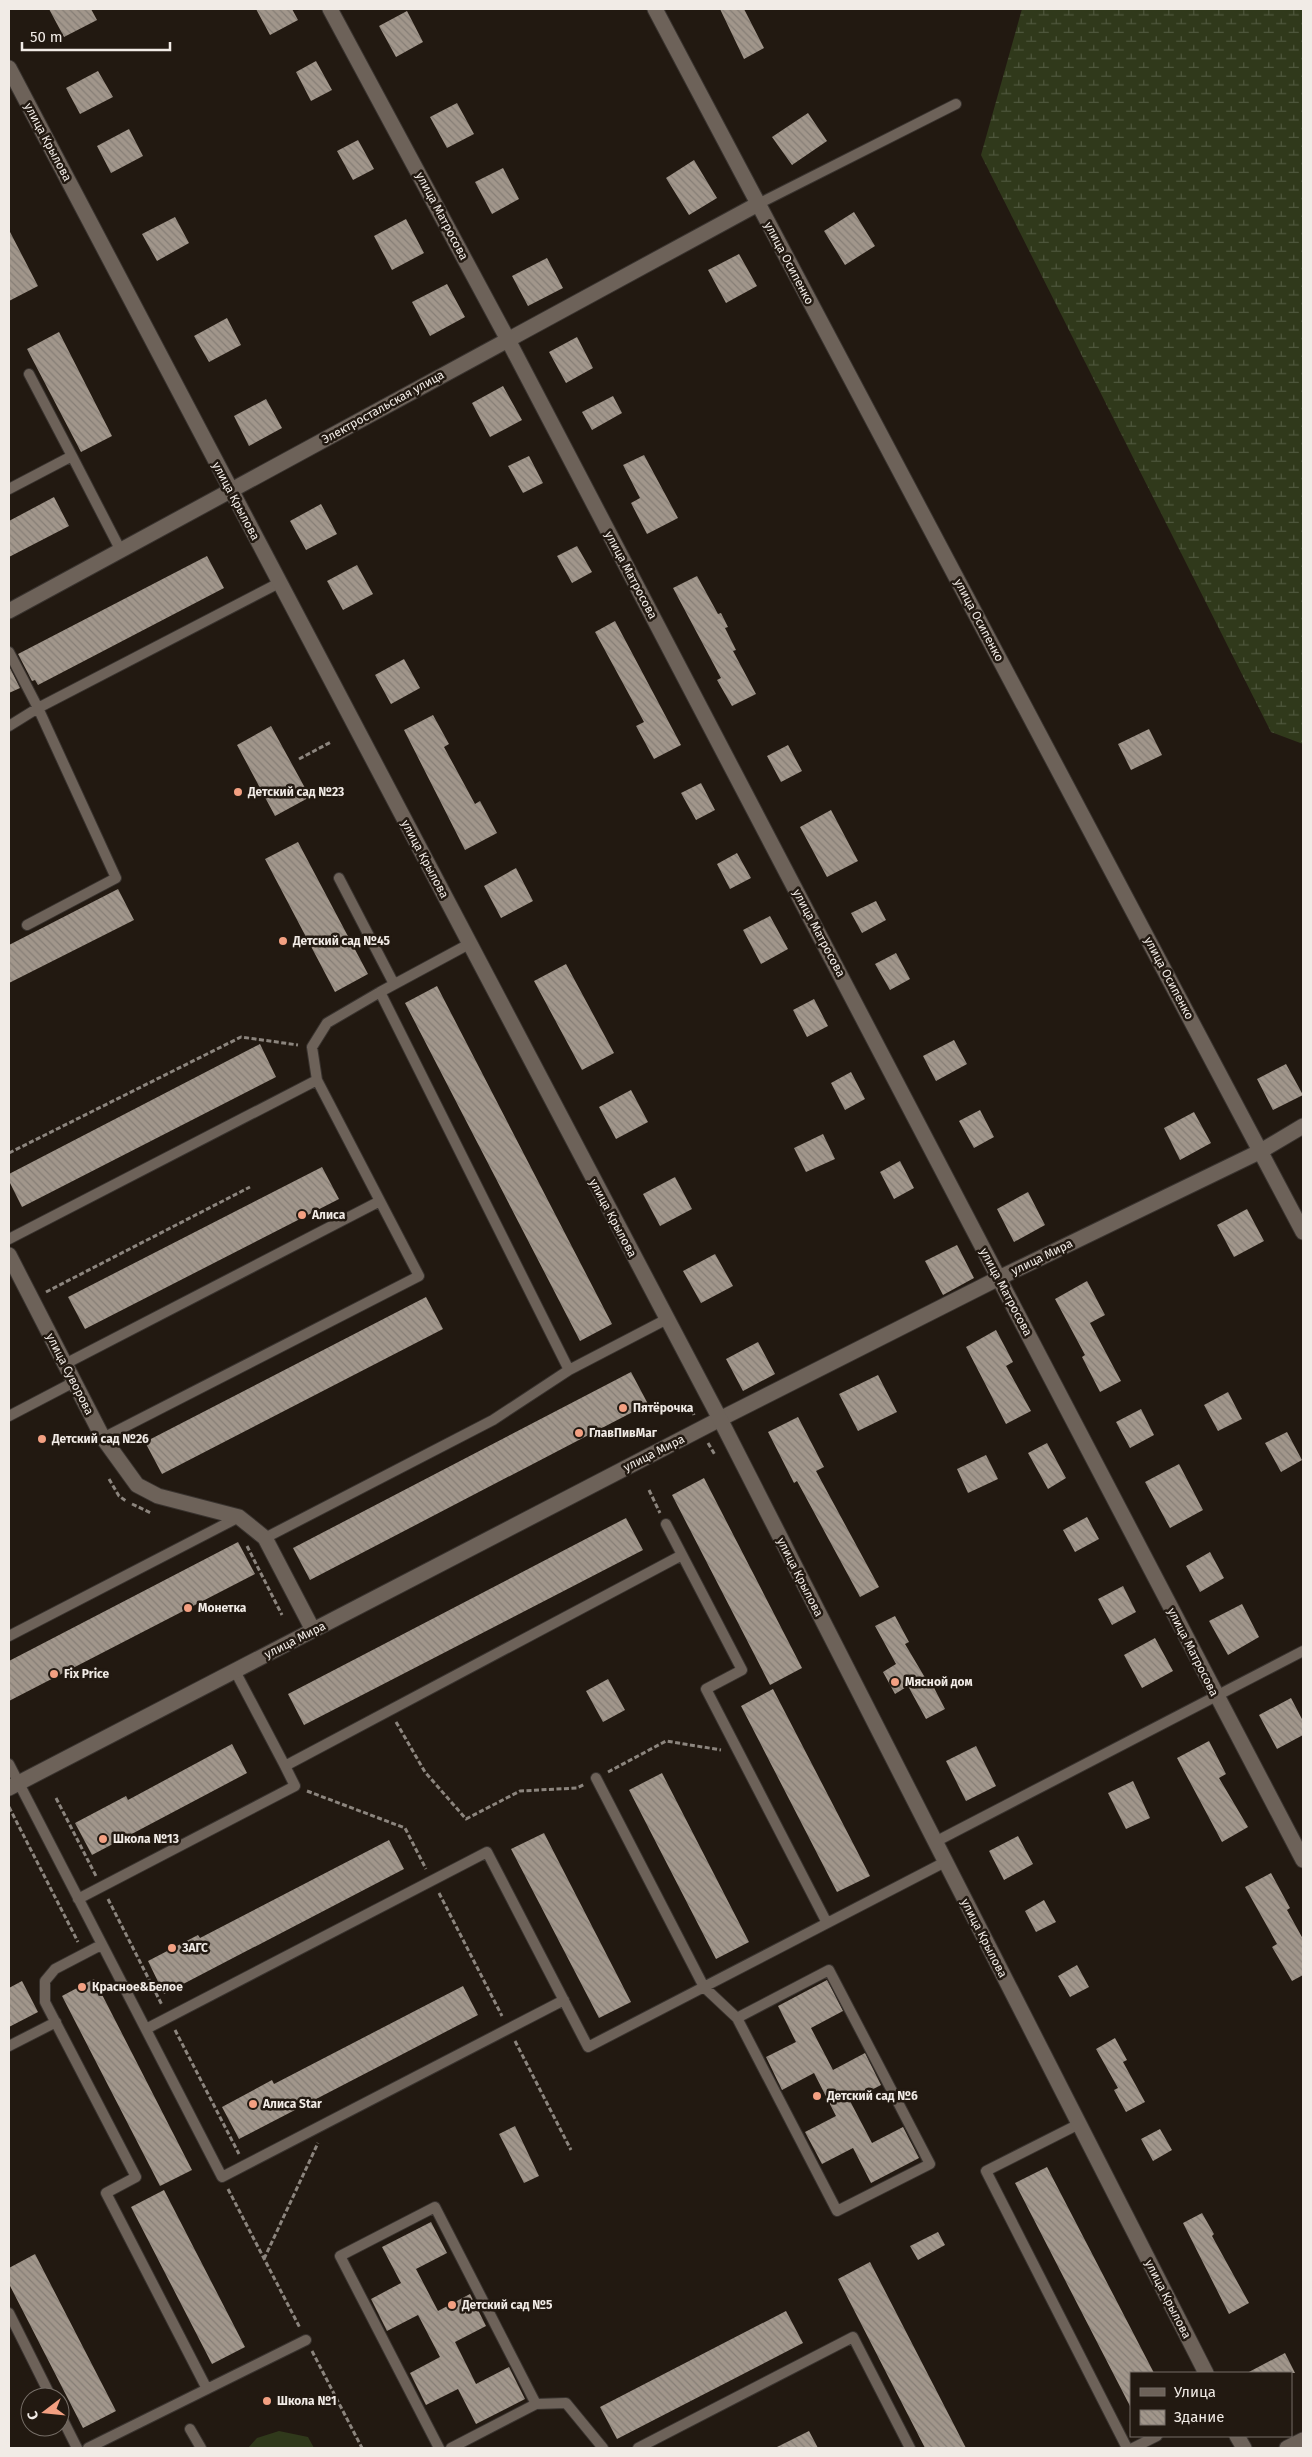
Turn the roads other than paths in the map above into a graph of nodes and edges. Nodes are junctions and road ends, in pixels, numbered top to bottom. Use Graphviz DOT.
graph roads {
  1 [pos="330,9"];
  2 [pos="655,9"];
  3 [pos="9,68"];
  4 [pos="956,104"];
  5 [pos="758,204"];
  6 [pos="507,338"];
  7 [pos="30,374"];
  8 [pos="72,456"];
  9 [pos="9,489"];
  10 [pos="231,492"];
  11 [pos="121,551"];
  12 [pos="279,583"];
  13 [pos="9,611"];
  14 [pos="9,652"];
  15 [pos="38,708"];
  16 [pos="9,726"];
  17 [pos="339,878"];
  18 [pos="27,925"];
  19 [pos="469,944"];
  20 [pos="394,984"];
  21 [pos="380,992"];
  22 [pos="317,1080"];
  23 [pos="1303,1126"];
  24 [pos="1261,1151"];
  25 [pos="380,1201"];
  26 [pos="1303,1232"];
  27 [pos="9,1239"];
  28 [pos="9,1255"];
  29 [pos="999,1278"];
  30 [pos="667,1319"];
  31 [pos="65,1364"];
  32 [pos="569,1370"];
  33 [pos="74,1382"];
  34 [pos="9,1416"];
  35 [pos="720,1420"];
  36 [pos="103,1438"];
  37 [pos="240,1516"];
  38 [pos="666,1524"];
  39 [pos="265,1538"];
  40 [pos="682,1555"];
  41 [pos="313,1630"];
  42 [pos="9,1636"];
  43 [pos="1303,1650"];
  44 [pos="235,1671"];
  45 [pos="1217,1697"];
  46 [pos="9,1764"];
  47 [pos="285,1766"];
  48 [pos="596,1778"];
  49 [pos="13,1785"];
  50 [pos="935,1842"];
  51 [pos="1303,1860"];
  52 [pos="945,1862"];
  53 [pos="78,1899"];
  54 [pos="827,1923"];
  55 [pos="101,1945"];
  56 [pos="704,1987"];
  57 [pos="564,2000"];
  58 [pos="737,2018"];
  59 [pos="56,2022"];
  60 [pos="146,2029"];
  61 [pos="9,2046"];
  62 [pos="1079,2124"];
  63 [pos="9,2313"];
  64 [pos="306,2340"];
  65 [pos="1205,2372"];
  66 [pos="46,2387"];
  67 [pos="207,2389"];
  68 [pos="536,2404"];
  69 [pos="190,2429"];
  70 [pos="70,2434"];
  71 [pos="1155,2437"];
  72 [pos="1238,2437"];
  73 [pos="1303,2440"];
  74 [pos="77,2448"];
  75 [pos="88,2448"];
  76 [pos="201,2448"];
  77 [pos="439,2448"];
  78 [pos="451,2448"];
  79 [pos="603,2448"];
  80 [pos="638,2448"];
  81 [pos="910,2448"];
  82 [pos="1127,2448"];
  83 [pos="1133,2448"];
  84 [pos="1244,2448"];
  85 [pos="1287,2448"];
  1 -- 6 [label="street, улица Матросова"];
  2 -- 5 [label="street, улица Осипенко"];
  3 -- 10 [label="street, улица Крылова"];
  4 -- 5 [label="lane"];
  5 -- 6 [label="street, Электростальская улица"];
  5 -- 24 [label="street, улица Осипенко"];
  6 -- 10 [label="street, Электростальская улица"];
  6 -- 29 [label="street, улица Матросова"];
  7 -- 8 [label="lane"];
  8 -- 9 [label="lane"];
  8 -- 11 [label="lane"];
  10 -- 11 [label="street, Электростальская улица"];
  10 -- 12 [label="street, улица Крылова"];
  11 -- 13 [label="street, Электростальская улица"];
  12 -- 15 [label="lane"];
  12 -- 19 [label="street, улица Крылова"];
  14 -- 15 [label="lane"];
  15 -- 16 [label="lane"];
  15 -- 18 [label="lane"];
  17 -- 20 [label="lane"];
  19 -- 20 [label="lane"];
  19 -- 30 [label="street, улица Крылова"];
  20 -- 21 [label="lane"];
  21 -- 22 [label="lane"];
  21 -- 32 [label="lane"];
  22 -- 25 [label="lane"];
  22 -- 27 [label="lane"];
  23 -- 24 [label="street, улица Мира"];
  24 -- 26 [label="street, улица Осипенко"];
  24 -- 29 [label="street, улица Мира"];
  25 -- 31 [label="lane"];
  25 -- 36 [label="lane"];
  28 -- 31 [label="street, улица Суворова"];
  29 -- 35 [label="street, улица Мира"];
  29 -- 45 [label="street, улица Матросова"];
  30 -- 32 [label="lane"];
  30 -- 35 [label="street, улица Крылова"];
  31 -- 33 [label="street, улица Суворова"];
  32 -- 39 [label="lane"];
  33 -- 34 [label="lane"];
  33 -- 36 [label="street, улица Суворова"];
  35 -- 41 [label="street, улица Мира"];
  35 -- 50 [label="street, улица Крылова"];
  36 -- 37 [label="street, улица Суворова"];
  37 -- 39 [label="street, улица Суворова"];
  37 -- 42 [label="lane"];
  38 -- 40 [label="lane"];
  39 -- 41 [label="street, улица Суворова"];
  40 -- 47 [label="lane"];
  40 -- 54 [label="lane"];
  41 -- 44 [label="street, улица Мира"];
  43 -- 45 [label="lane"];
  44 -- 47 [label="lane"];
  44 -- 49 [label="street, улица Мира"];
  45 -- 50 [label="lane"];
  45 -- 51 [label="street, улица Матросова"];
  46 -- 49 [label="lane"];
  47 -- 53 [label="lane"];
  48 -- 56 [label="lane"];
  49 -- 53 [label="lane"];
  50 -- 52 [label="street, улица Крылова"];
  52 -- 54 [label="lane"];
  52 -- 62 [label="street, улица Крылова"];
  53 -- 55 [label="lane"];
  54 -- 56 [label="lane"];
  55 -- 59 [label="lane"];
  55 -- 60 [label="lane"];
  56 -- 57 [label="lane"];
  56 -- 58 [label="lane"];
  57 -- 60 [label="lane"];
  57 -- 60 [label="lane"];
  58 -- 58 [label="lane"];
  59 -- 61 [label="lane"];
  59 -- 67 [label="lane"];
  62 -- 65 [label="street, улица Крылова"];
  62 -- 82 [label="lane"];
  63 -- 66 [label="lane"];
  64 -- 67 [label="lane"];
  67 -- 75 [label="lane"];
  68 -- 77 [label="lane"];
  68 -- 78 [label="lane"];
  68 -- 79 [label="lane"];
  69 -- 76 [label="lane"];
  70 -- 74 [label="lane"];
  71 -- 83 [label="lane"];
  72 -- 84 [label="street"];
  73 -- 85 [label="street"];
  80 -- 81 [label="lane"];
}
